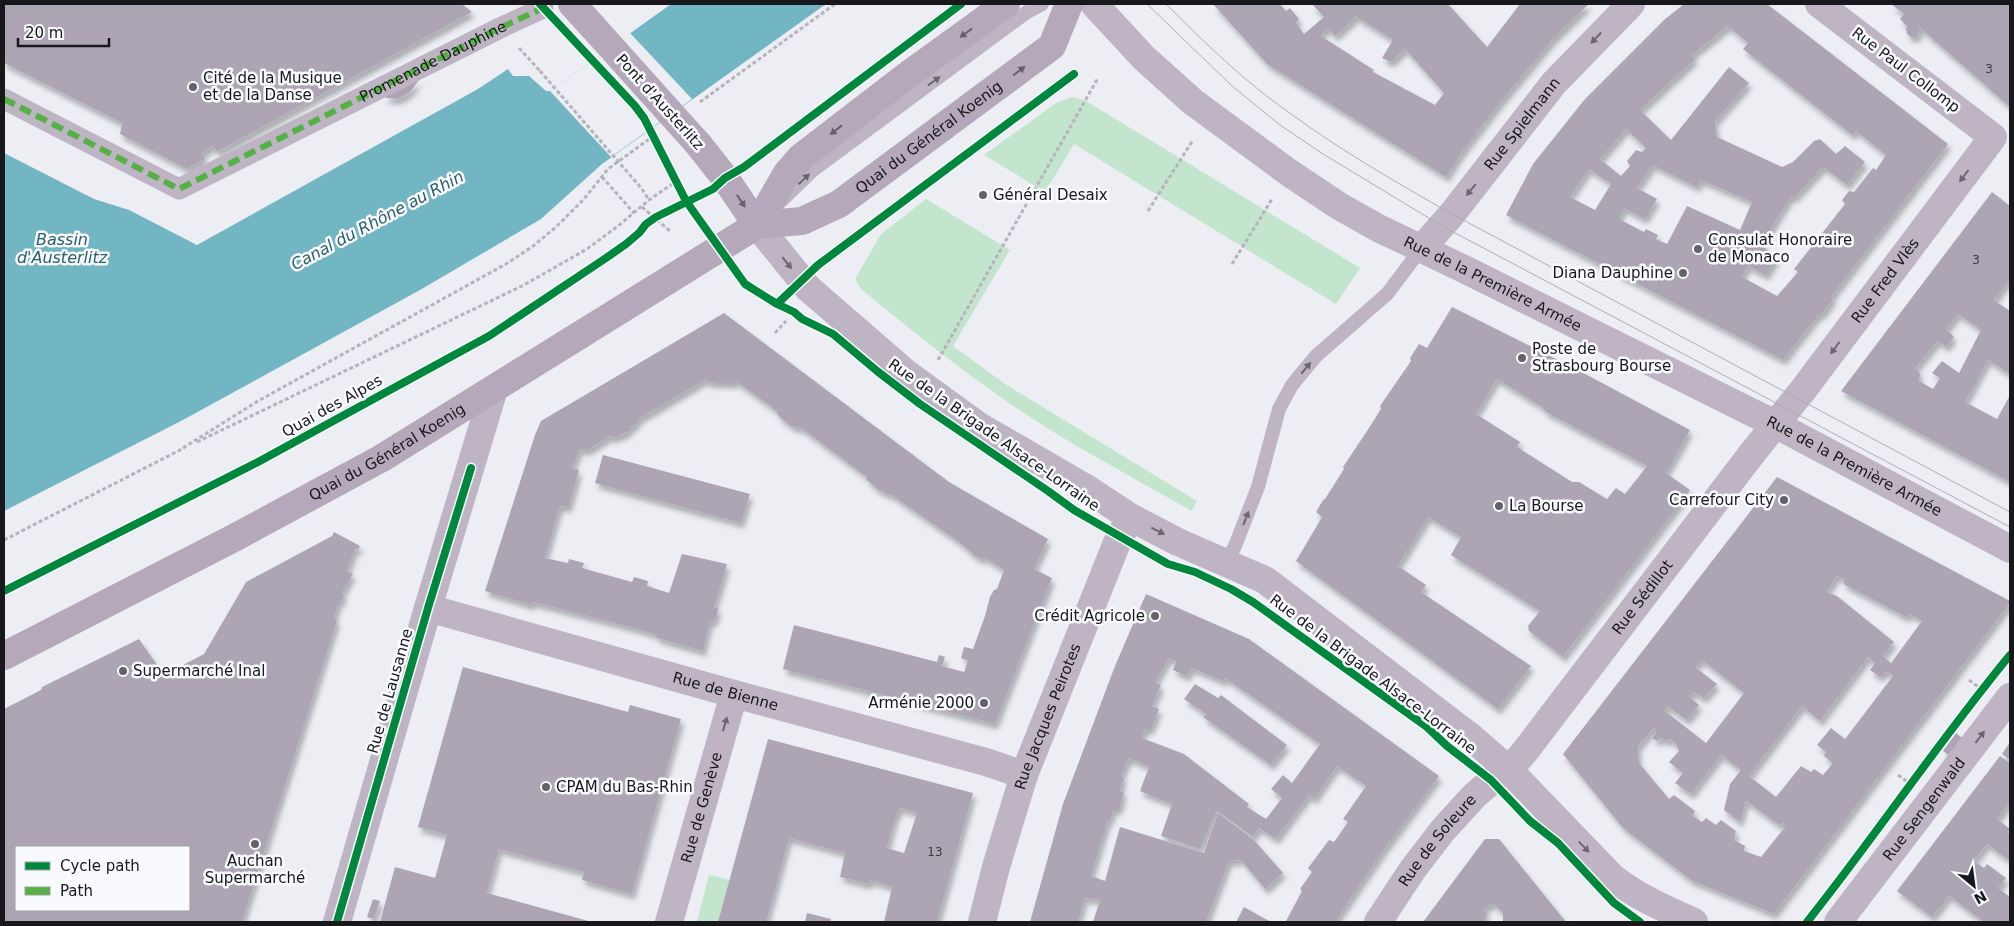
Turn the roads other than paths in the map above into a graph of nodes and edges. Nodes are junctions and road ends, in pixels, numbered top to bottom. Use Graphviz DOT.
graph roads {
  1 [pos="572,4"];
  2 [pos="1006,4"];
  3 [pos="1042,4"];
  4 [pos="1069,4"];
  5 [pos="1094,4"];
  6 [pos="1631,4"];
  7 [pos="1819,4"];
  8 [pos="543,8"];
  9 [pos="4,98"];
  10 [pos="1993,137"];
  11 [pos="725,178"];
  12 [pos="757,225"];
  13 [pos="1421,249"];
  14 [pos="494,389"];
  15 [pos="1775,424"];
  16 [pos="1130,517"];
  17 [pos="2010,549"];
  18 [pos="1226,562"];
  19 [pos="428,608"];
  20 [pos="4,656"];
  21 [pos="1992,693"];
  22 [pos="734,694"];
  23 [pos="1509,770"];
  24 [pos="1024,775"];
  25 [pos="337,922"];
  26 [pos="669,922"];
  27 [pos="982,922"];
  28 [pos="1378,922"];
  29 [pos="1694,922"];
  30 [pos="1839,922"];
  1 -- 11 [label="main road, Pont d'Austerlitz, bridge"];
  2 -- 12 [label="main road, Quai du Général Koenig, one-way"];
  12 -- 3 [label="lane, one-way"];
  12 -- 4 [label="main road, Quai du Général Koenig, one-way"];
  5 -- 13 [label="street, Rue de la Première Armée"];
  6 -- 13 [label="street, Rue Spielmann, one-way"];
  7 -- 10 [label="street, Rue Paul Collomp"];
  8 -- 9 [label="street, Promenade Dauphine"];
  10 -- 15 [label="street, Rue Fred Vlès, one-way"];
  11 -- 12 [label="main road, Rue de la Brigade Alsace-Lorraine, one-way"];
  12 -- 14 [label="main road, Quai du Général Koenig"];
  12 -- 16 [label="street, Rue de la Brigade Alsace-Lorraine, one-way"];
  13 -- 15 [label="street, Rue de la Première Armée"];
  18 -- 13 [label="lane, one-way"];
  14 -- 19 [label="street, Rue de Lausanne"];
  14 -- 20 [label="main road, Quai du Général Koenig"];
  15 -- 17 [label="street, Rue de la Première Armée"];
  15 -- 23 [label="street, Rue Sédillot"];
  16 -- 18 [label="street, Rue de la Brigade Alsace-Lorraine, one-way"];
  16 -- 24 [label="street, Rue Jacques Peirotes"];
  18 -- 23 [label="street, Rue de la Brigade Alsace-Lorraine"];
  19 -- 22 [label="street, Rue de Bienne"];
  19 -- 25 [label="street, Rue de Lausanne"];
  30 -- 21 [label="street, Rue Sengenwald, one-way"];
  22 -- 24 [label="street, Rue de Bienne"];
  26 -- 22 [label="street, Rue de Genève, one-way"];
  23 -- 28 [label="street, Rue de Soleure"];
  23 -- 29 [label="street, Rue de la Brigade Alsace-Lorraine, one-way"];
  24 -- 27 [label="street, Rue Jacques Peirotes"];
}
